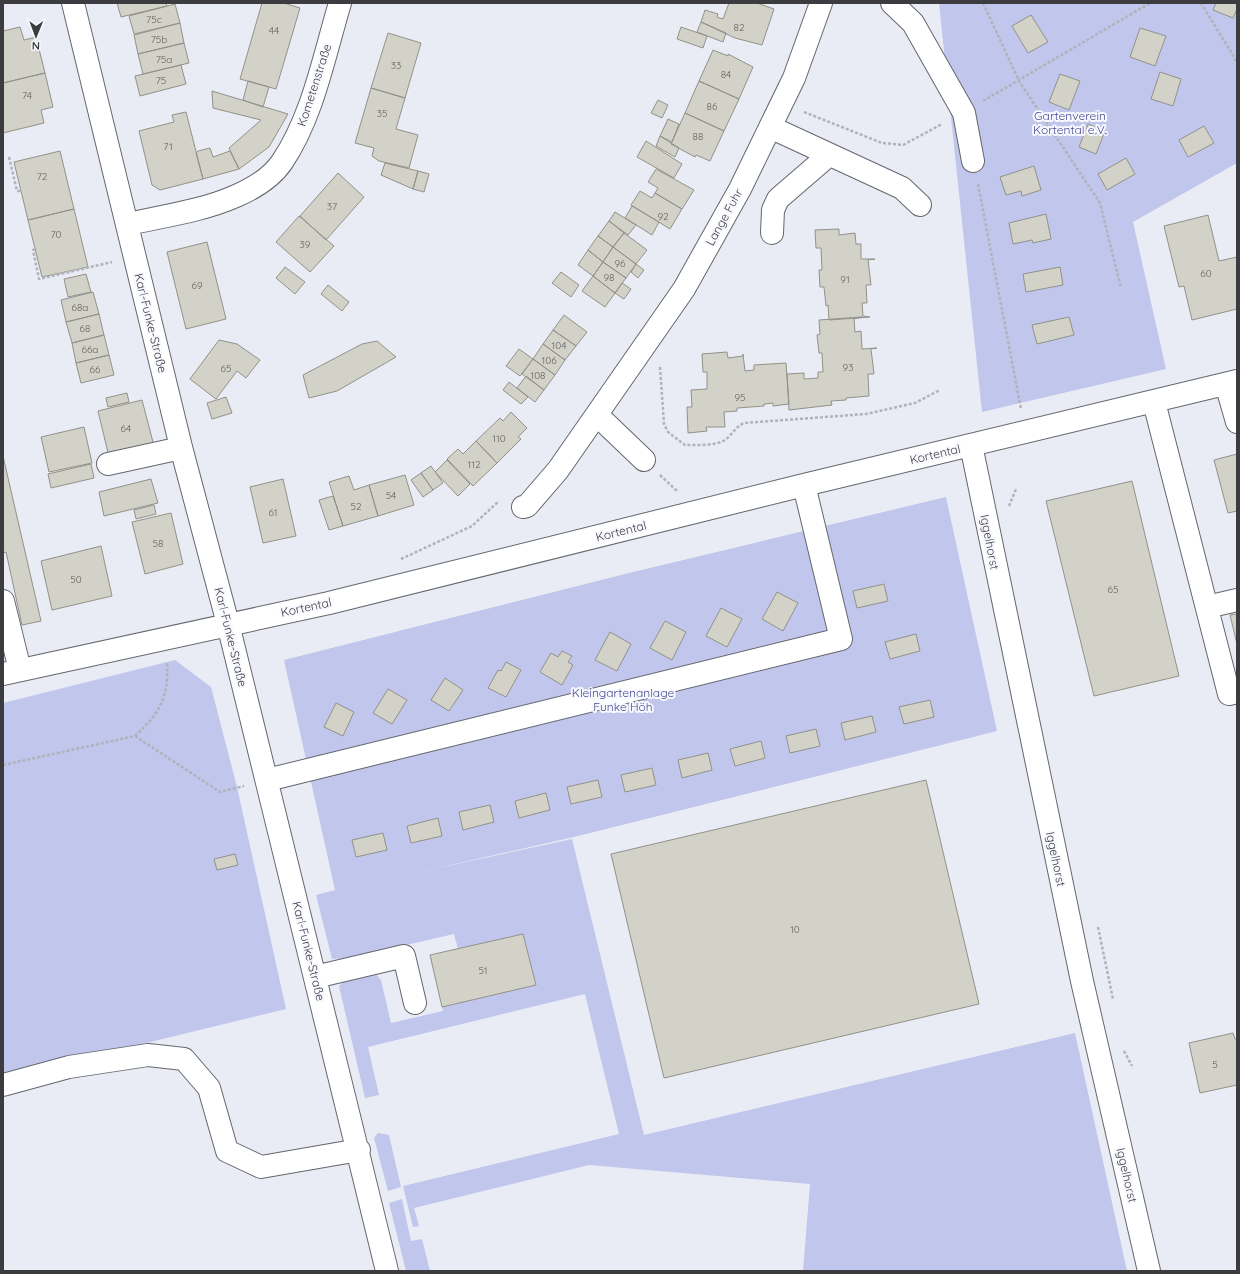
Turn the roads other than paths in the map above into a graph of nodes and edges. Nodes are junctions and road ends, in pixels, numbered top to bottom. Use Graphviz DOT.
graph roads {
  1 [pos="73,3"];
  2 [pos="340,3"];
  3 [pos="821,3"];
  4 [pos="892,3"];
  5 [pos="770,127"];
  6 [pos="830,155"];
  7 [pos="973,161"];
  8 [pos="920,205"];
  9 [pos="128,224"];
  10 [pos="772,233"];
  11 [pos="1232,383"];
  12 [pos="1154,402"];
  13 [pos="597,415"];
  14 [pos="1237,422"];
  15 [pos="971,446"];
  16 [pos="181,448"];
  17 [pos="644,460"];
  18 [pos="108,464"];
  19 [pos="804,485"];
  20 [pos="523,507"];
  21 [pos="1237,600"];
  22 [pos="3,601"];
  23 [pos="1207,607"];
  24 [pos="228,624"];
  25 [pos="12,672"];
  26 [pos="1237,692"];
  27 [pos="267,780"];
  28 [pos="315,976"];
  29 [pos="415,1003"];
  30 [pos="3,1085"];
  31 [pos="359,1150"];
  32 [pos="388,1271"];
  33 [pos="1148,1271"];
  1 -- 9 [label="street, Karl-Funke-Straße"];
  2 -- 9 [label="street, Kometenstraße"];
  3 -- 5 [label="street, Lange Fuhr"];
  4 -- 7 [label="street"];
  5 -- 6 [label="street"];
  5 -- 13 [label="street, Lange Fuhr"];
  6 -- 8 [label="street"];
  6 -- 10 [label="street"];
  9 -- 16 [label="street, Karl-Funke-Straße"];
  11 -- 12 [label="street, Kortental"];
  11 -- 14 [label="street"];
  12 -- 15 [label="street, Kortental"];
  12 -- 23 [label="street"];
  13 -- 17 [label="street"];
  13 -- 20 [label="street, Lange Fuhr"];
  15 -- 19 [label="street, Kortental"];
  15 -- 33 [label="street, Iggelhorst"];
  16 -- 18 [label="street"];
  16 -- 24 [label="street, Karl-Funke-Straße"];
  19 -- 24 [label="street, Kortental"];
  19 -- 27 [label="street"];
  21 -- 23 [label="street"];
  22 -- 25 [label="street"];
  23 -- 26 [label="street"];
  24 -- 25 [label="street, Kortental"];
  24 -- 27 [label="street, Karl-Funke-Straße"];
  27 -- 28 [label="street, Karl-Funke-Straße"];
  28 -- 29 [label="street"];
  28 -- 31 [label="street, Karl-Funke-Straße"];
  30 -- 31 [label="street"];
  31 -- 32 [label="street, Karl-Funke-Straße"];
}
